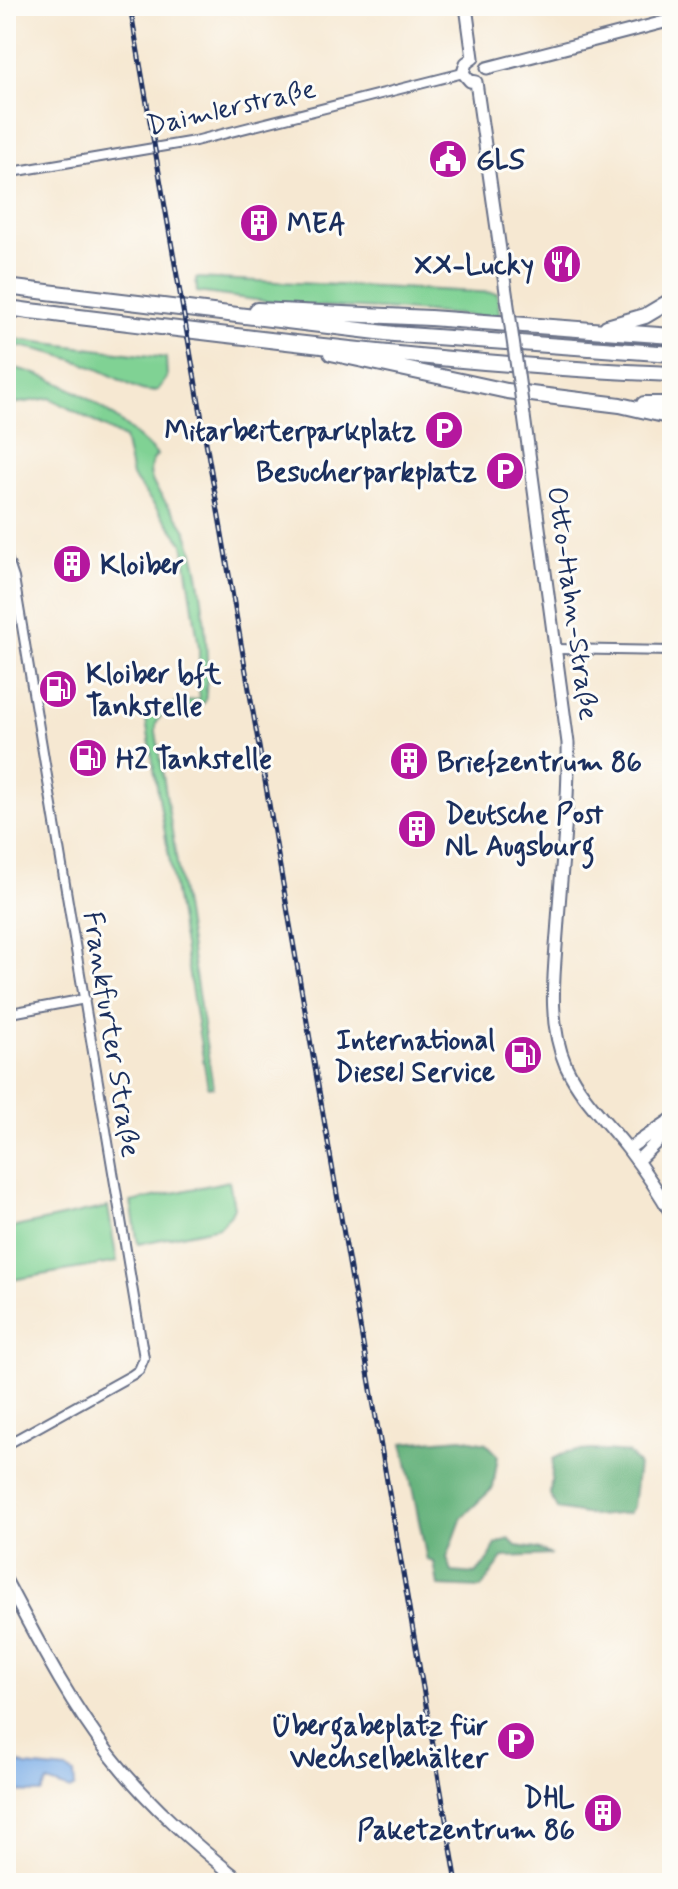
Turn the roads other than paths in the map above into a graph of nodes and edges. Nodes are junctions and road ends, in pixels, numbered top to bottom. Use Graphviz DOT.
graph roads {
  1 [pos="466,6"];
  2 [pos="672,20"];
  3 [pos="473,58"];
  4 [pos="487,68"];
  5 [pos="463,73"];
  6 [pos="476,82"];
  7 [pos="6,173"];
  8 [pos="6,287"];
  9 [pos="672,300"];
  10 [pos="6,308"];
  11 [pos="219,312"];
  12 [pos="578,331"];
  13 [pos="672,336"];
  14 [pos="292,342"];
  15 [pos="672,354"];
  16 [pos="672,374"];
  17 [pos="672,404"];
  18 [pos="620,405"];
  19 [pos="672,417"];
  20 [pos="6,555"];
  21 [pos="556,649"];
  22 [pos="672,651"];
  23 [pos="85,999"];
  24 [pos="6,1014"];
  25 [pos="672,1119"];
  26 [pos="672,1127"];
  27 [pos="628,1149"];
  28 [pos="637,1161"];
  29 [pos="672,1215"];
  30 [pos="6,1445"];
  31 [pos="6,1581"];
  32 [pos="243,1883"];
  1 -- 3 [label="street"];
  2 -- 4 [label="street"];
  3 -- 4 [label="street"];
  3 -- 5 [label="street"];
  4 -- 6 [label="street"];
  5 -- 6 [label="street"];
  5 -- 7 [label="street, Daimlerstraße"];
  6 -- 21 [label="street, Otto-Hahn-Straße, bridge"];
  8 -- 11 [label="highway"];
  9 -- 12 [label="highway"];
  10 -- 14 [label="highway"];
  11 -- 12 [label="highway"];
  11 -- 15 [label="highway"];
  12 -- 13 [label="highway"];
  14 -- 16 [label="highway"];
  14 -- 18 [label="highway"];
  17 -- 18 [label="highway"];
  18 -- 19 [label="highway"];
  20 -- 23 [label="street, Frankfurter Straße"];
  21 -- 22 [label="street"];
  21 -- 27 [label="street, Otto-Hahn-Straße"];
  23 -- 24 [label="street"];
  23 -- 30 [label="street, Frankfurter Straße"];
  25 -- 27 [label="street"];
  26 -- 28 [label="street"];
  27 -- 28 [label="street, Otto-Hahn-Straße"];
  28 -- 29 [label="street, Otto-Hahn-Straße"];
  31 -- 32 [label="street"];
}
